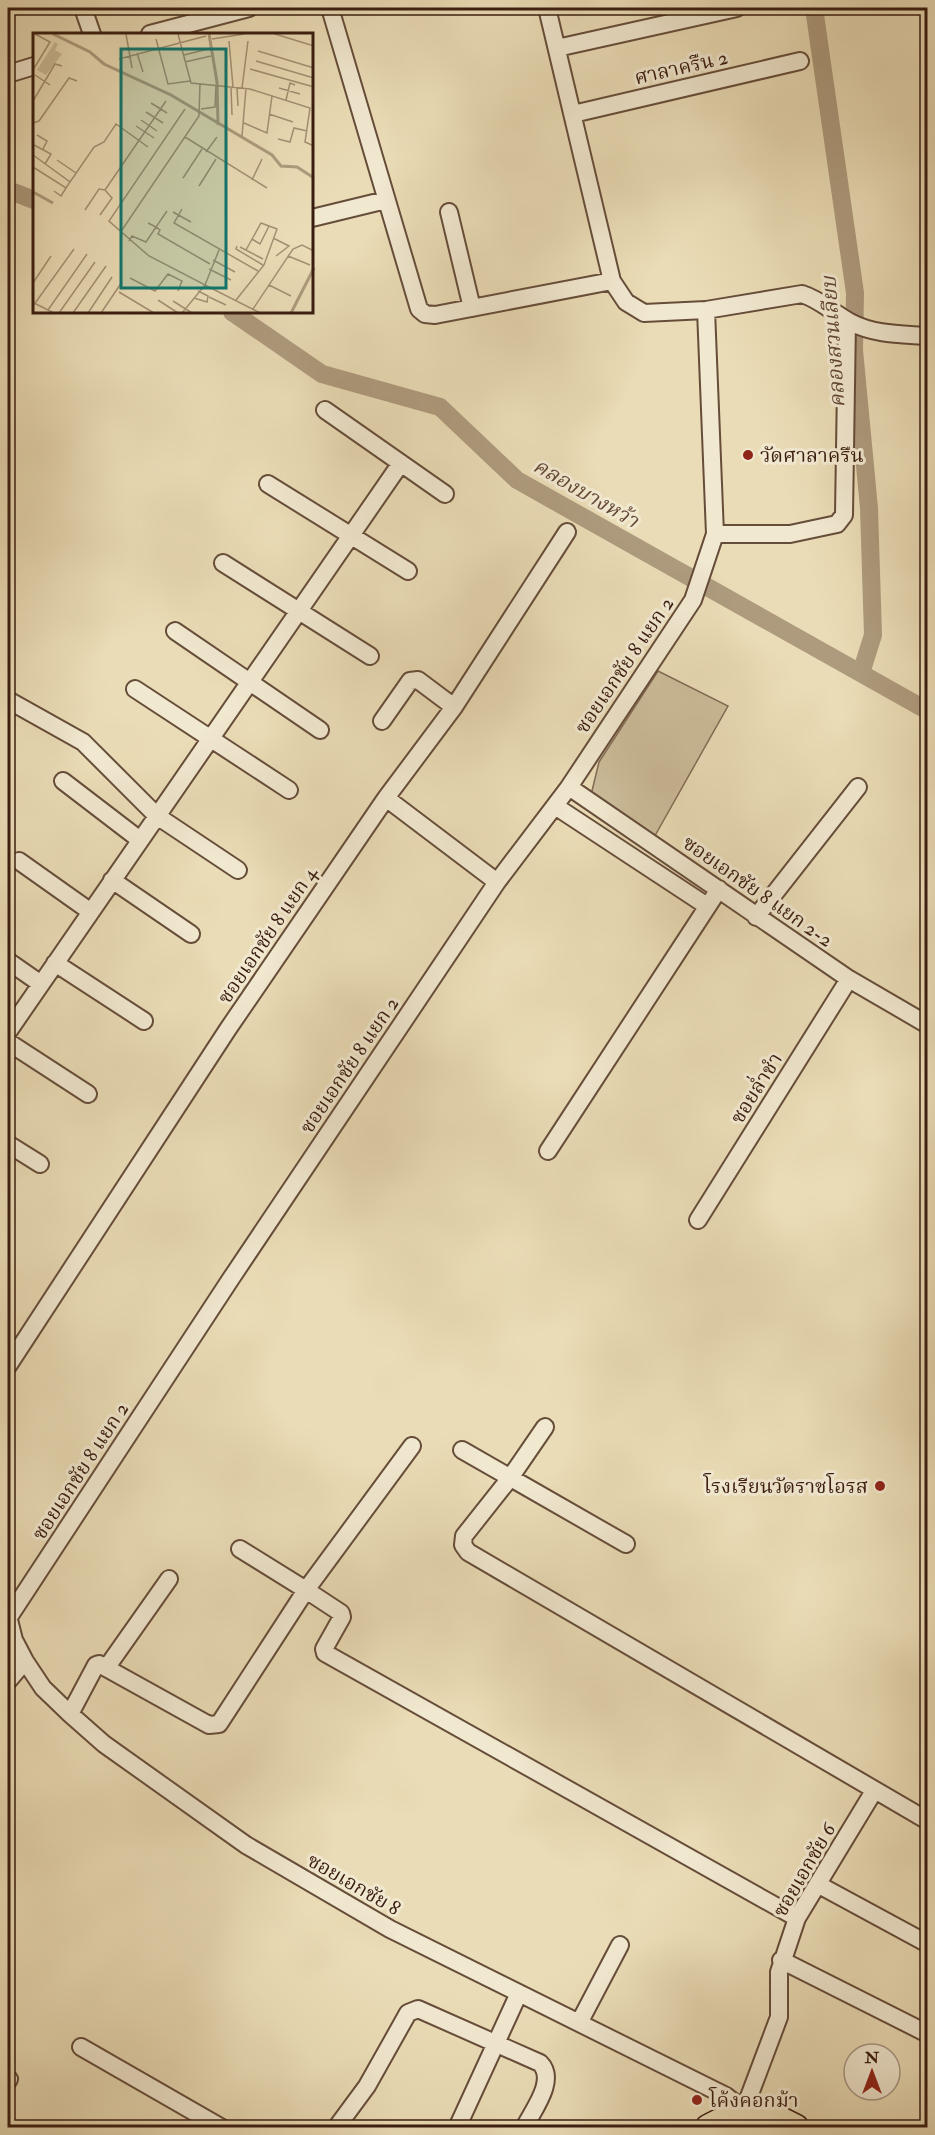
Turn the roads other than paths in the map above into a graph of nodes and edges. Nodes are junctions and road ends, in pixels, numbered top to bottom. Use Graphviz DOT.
graph roads {
  1 [pos="83,8"];
  2 [pos="330,8"];
  3 [pos="547,8"];
  4 [pos="737,8"];
  5 [pos="239,9"];
  6 [pos="92,33"];
  7 [pos="154,33"];
  8 [pos="558,48"];
  9 [pos="800,61"];
  10 [pos="33,66"];
  11 [pos="8,74"];
  12 [pos="573,114"];
  13 [pos="386,200"];
  14 [pos="449,212"];
  15 [pos="314,218"];
  16 [pos="612,280"];
  17 [pos="472,308"];
  18 [pos="706,310"];
  19 [pos="849,322"];
  20 [pos="927,336"];
  21 [pos="325,410"];
  22 [pos="401,463"];
  23 [pos="268,484"];
  24 [pos="445,494"];
  25 [pos="567,532"];
  26 [pos="715,534"];
  27 [pos="351,536"];
  28 [pos="223,563"];
  29 [pos="408,571"];
  30 [pos="298,611"];
  31 [pos="175,631"];
  32 [pos="370,656"];
  33 [pos="250,682"];
  34 [pos="135,689"];
  35 [pos="8,700"];
  36 [pos="454,706"];
  37 [pos="381,721"];
  38 [pos="320,730"];
  39 [pos="210,739"];
  40 [pos="63,781"];
  41 [pos="569,787"];
  42 [pos="858,787"];
  43 [pos="289,790"];
  44 [pos="386,798"];
  45 [pos="555,806"];
  46 [pos="157,816"];
  47 [pos="140,840"];
  48 [pos="19,861"];
  49 [pos="238,870"];
  50 [pos="112,880"];
  51 [pos="497,882"];
  52 [pos="719,889"];
  53 [pos="707,906"];
  54 [pos="91,912"];
  55 [pos="756,916"];
  56 [pos="191,934"];
  57 [pos="8,961"];
  58 [pos="55,963"];
  59 [pos="849,979"];
  60 [pos="41,984"];
  61 [pos="144,1021"];
  62 [pos="927,1025"];
  63 [pos="8,1032"];
  64 [pos="8,1042"];
  65 [pos="88,1094"];
  66 [pos="8,1144"];
  67 [pos="548,1151"];
  68 [pos="40,1164"];
  69 [pos="698,1220"];
  70 [pos="8,1366"];
  71 [pos="545,1426"];
  72 [pos="412,1446"];
  73 [pos="462,1450"];
  74 [pos="510,1478"];
  75 [pos="626,1544"];
  76 [pos="240,1549"];
  77 [pos="170,1579"];
  78 [pos="306,1590"];
  79 [pos="8,1617"];
  80 [pos="25,1661"];
  81 [pos="107,1667"];
  82 [pos="8,1681"];
  83 [pos="70,1714"];
  84 [pos="874,1791"];
  85 [pos="927,1821"];
  86 [pos="819,1885"];
  87 [pos="797,1918"];
  88 [pos="927,1944"];
  89 [pos="620,1946"];
  90 [pos="781,1960"];
  91 [pos="519,1993"];
  92 [pos="579,2023"];
  93 [pos="927,2034"];
  94 [pos="496,2043"];
  95 [pos="81,2048"];
  96 [pos="744,2110"];
  97 [pos="222,2127"];
  98 [pos="336,2127"];
  99 [pos="458,2127"];
  100 [pos="524,2127"];
  101 [pos="709,2127"];
  102 [pos="795,2127"];
  1 -- 6 [label="street"];
  2 -- 13 [label="street"];
  3 -- 8 [label="street"];
  4 -- 8 [label="street"];
  5 -- 7 [label="street"];
  8 -- 12 [label="street"];
  9 -- 12 [label="street, ศาลาครืน 2"];
  10 -- 11 [label="street"];
  12 -- 16 [label="street"];
  13 -- 15 [label="street"];
  13 -- 17 [label="street"];
  14 -- 17 [label="street"];
  16 -- 17 [label="street"];
  16 -- 18 [label="street"];
  18 -- 19 [label="street"];
  18 -- 26 [label="street"];
  19 -- 20 [label="street"];
  19 -- 26 [label="street"];
  21 -- 22 [label="street"];
  22 -- 24 [label="street"];
  22 -- 27 [label="street"];
  23 -- 27 [label="street"];
  25 -- 36 [label="street, ซอยเอกชัย 8 แยก 4"];
  26 -- 41 [label="street, ซอยเอกชัย 8 แยก 2"];
  27 -- 29 [label="street"];
  27 -- 30 [label="street"];
  28 -- 30 [label="street"];
  30 -- 32 [label="street"];
  30 -- 33 [label="street"];
  31 -- 33 [label="street"];
  33 -- 38 [label="street"];
  33 -- 39 [label="street"];
  34 -- 39 [label="street"];
  35 -- 46 [label="street"];
  36 -- 37 [label="street"];
  36 -- 44 [label="street, ซอยเอกชัย 8 แยก 4"];
  39 -- 43 [label="street"];
  39 -- 46 [label="street"];
  40 -- 47 [label="street"];
  41 -- 45 [label="street, ซอยเอกชัย 8 แยก 2"];
  41 -- 52 [label="street, ซอยเอกชัย 8 แยก 2-2"];
  42 -- 55 [label="street"];
  44 -- 51 [label="street"];
  44 -- 70 [label="street, ซอยเอกชัย 8 แยก 4"];
  45 -- 51 [label="street, ซอยเอกชัย 8 แยก 2"];
  45 -- 53 [label="street"];
  46 -- 47 [label="street"];
  46 -- 49 [label="street"];
  47 -- 50 [label="street"];
  48 -- 54 [label="street"];
  50 -- 54 [label="street"];
  50 -- 56 [label="street"];
  51 -- 79 [label="street, ซอยเอกชัย 8 แยก 2"];
  52 -- 53 [label="street"];
  52 -- 55 [label="street, ซอยเอกชัย 8 แยก 2-2"];
  53 -- 67 [label="street"];
  54 -- 58 [label="street"];
  55 -- 59 [label="street, ซอยเอกชัย 8 แยก 2-2"];
  57 -- 60 [label="street"];
  58 -- 60 [label="street"];
  58 -- 61 [label="street"];
  59 -- 62 [label="street, ซอยเอกชัย 8 แยก 2-2"];
  59 -- 69 [label="street, ซอยล่ำชำ"];
  60 -- 63 [label="street"];
  64 -- 65 [label="street"];
  66 -- 68 [label="street"];
  71 -- 74 [label="street"];
  72 -- 78 [label="street"];
  73 -- 74 [label="street"];
  74 -- 75 [label="street"];
  74 -- 84 [label="street"];
  76 -- 78 [label="street"];
  77 -- 81 [label="street"];
  78 -- 81 [label="street"];
  78 -- 87 [label="street"];
  79 -- 80 [label="street, ซอยเอกชัย 8"];
  80 -- 82 [label="street"];
  80 -- 83 [label="street, ซอยเอกชัย 8"];
  81 -- 83 [label="street"];
  83 -- 91 [label="street, ซอยเอกชัย 8"];
  84 -- 85 [label="street"];
  84 -- 86 [label="street, ซอยเอกชัย 6"];
  86 -- 87 [label="street, ซอยเอกชัย 6"];
  86 -- 88 [label="street"];
  87 -- 90 [label="street, ซอยเอกชัย 6"];
  89 -- 92 [label="street"];
  90 -- 93 [label="street"];
  90 -- 96 [label="street, ซอยเอกชัย 6"];
  91 -- 92 [label="street, ซอยเอกชัย 8"];
  91 -- 94 [label="street"];
  92 -- 96 [label="street, ซอยเอกชัย 8"];
  94 -- 98 [label="street"];
  94 -- 99 [label="street"];
  94 -- 100 [label="street"];
  95 -- 97 [label="street"];
  96 -- 101 [label="main road"];
  96 -- 102 [label="main road"];
}
